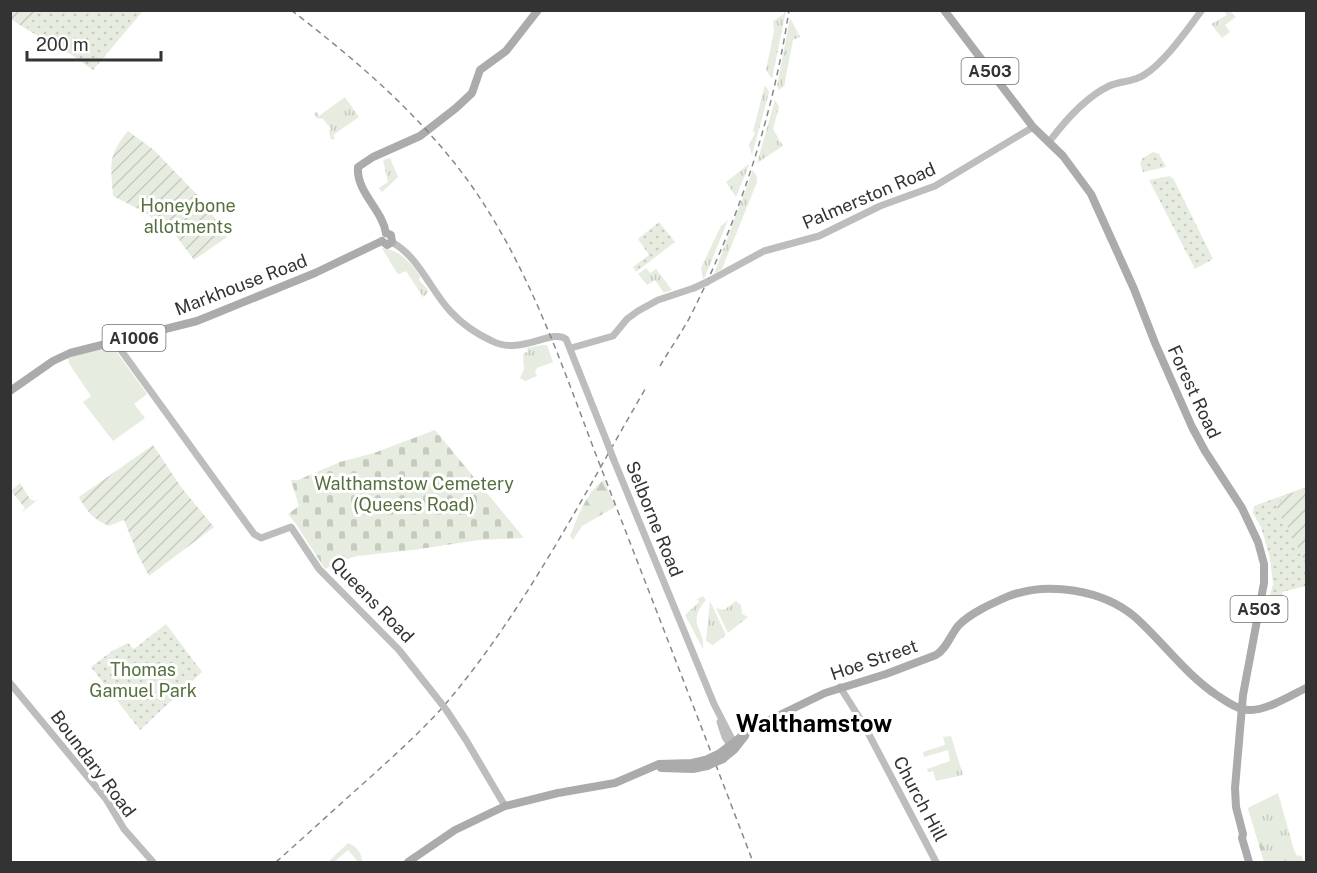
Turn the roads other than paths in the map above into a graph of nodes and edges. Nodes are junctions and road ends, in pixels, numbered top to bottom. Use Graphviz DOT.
graph roads {
  1 [pos="538,10"];
  2 [pos="944,10"];
  3 [pos="1202,10"];
  4 [pos="1033,128"];
  5 [pos="1048,142"];
  6 [pos="384,237"];
  7 [pos="392,242"];
  8 [pos="115,342"];
  9 [pos="571,348"];
  10 [pos="10,391"];
  11 [pos="10,682"];
  12 [pos="840,687"];
  13 [pos="1306,688"];
  14 [pos="1242,709"];
  15 [pos="733,746"];
  16 [pos="505,806"];
  17 [pos="1243,834"];
  18 [pos="153,862"];
  19 [pos="408,862"];
  20 [pos="936,862"];
  21 [pos="1249,862"];
  22 [pos="1255,862"];
  1 -- 6 [label="main road"];
  2 -- 4 [label="main road, Forest Road / A503"];
  3 -- 5 [label="street"];
  4 -- 5 [label="main road, Forest Road / A503"];
  4 -- 9 [label="street, Palmerston Road, bridge"];
  5 -- 14 [label="main road, Forest Road / A503"];
  6 -- 7 [label="main road"];
  6 -- 8 [label="main road, Markhouse Road / A1006"];
  7 -- 9 [label="street, Selborne Road"];
  8 -- 10 [label="main road, Markhouse Road / A1006"];
  8 -- 16 [label="street, Queens Road, bridge"];
  9 -- 15 [label="street, Selborne Road, bridge"];
  11 -- 18 [label="street, Boundary Road"];
  12 -- 14 [label="main road, Hoe Street"];
  12 -- 15 [label="main road, Hoe Street"];
  12 -- 20 [label="street, Church Hill"];
  13 -- 14 [label="main road"];
  14 -- 17 [label="main road, Forest Road / A503"];
  15 -- 16 [label="main road, Hoe Street, bridge"];
  16 -- 19 [label="main road, Hoe Street"];
  17 -- 21 [label="main road, Forest Road / A503"];
  17 -- 22 [label="main road, Forest Road / A503"];
}
